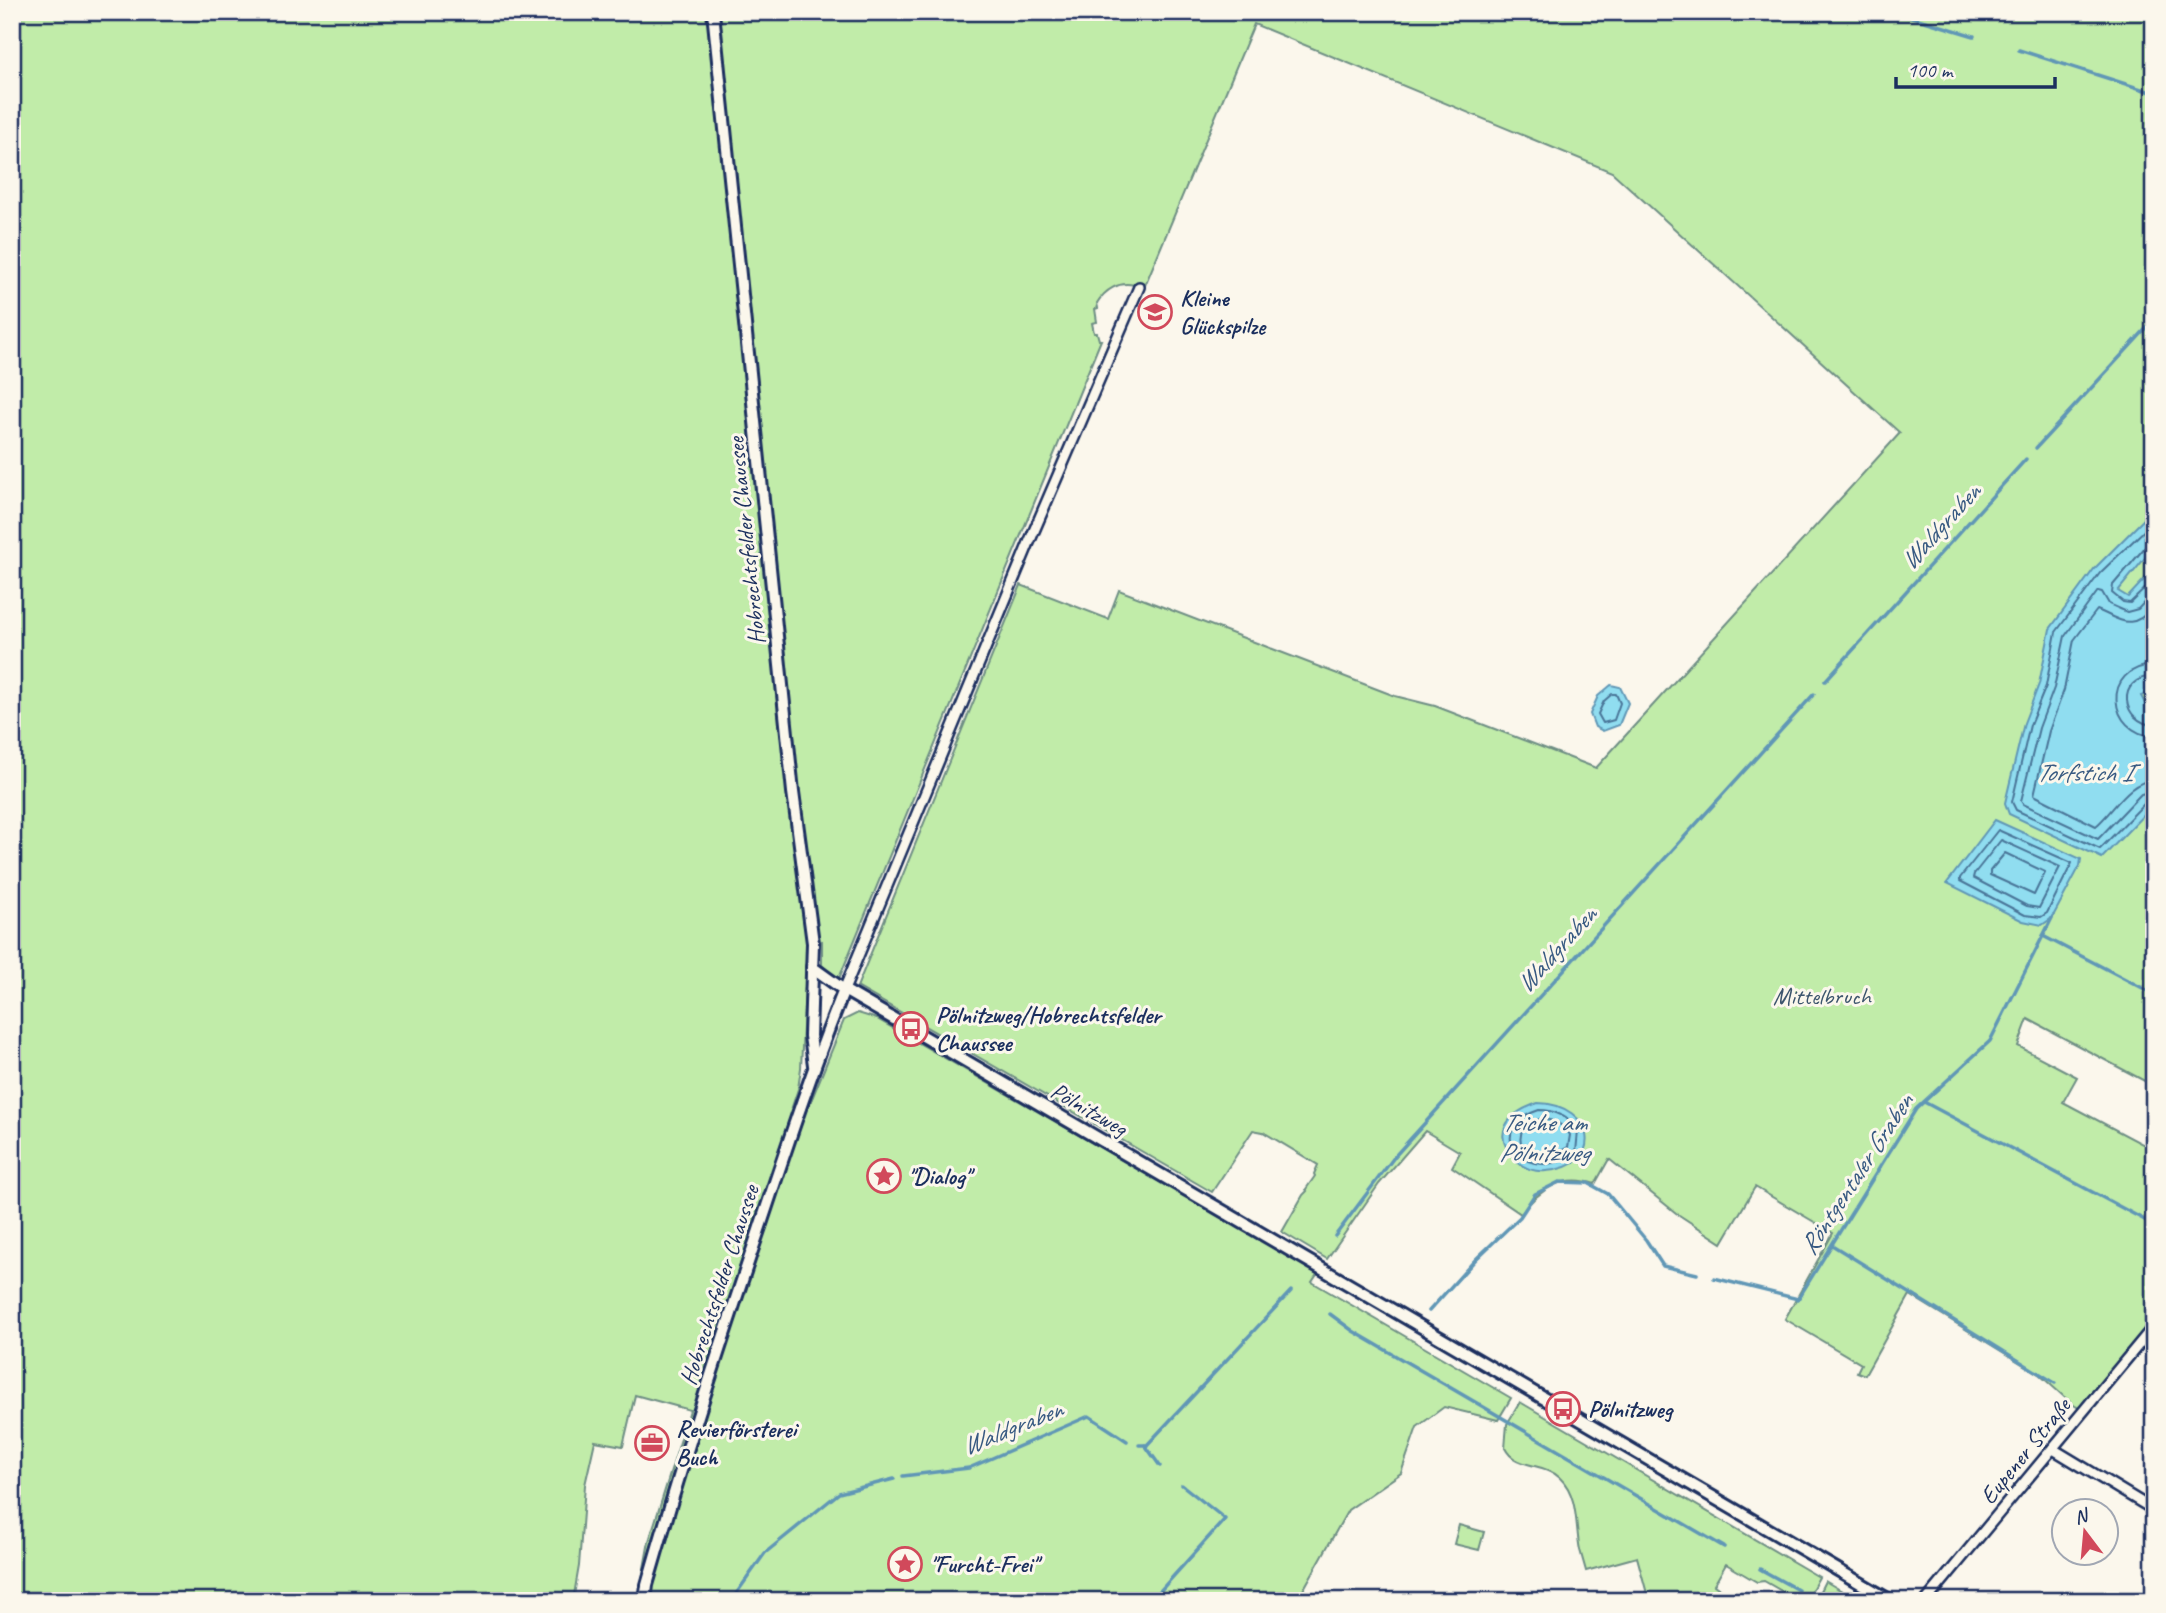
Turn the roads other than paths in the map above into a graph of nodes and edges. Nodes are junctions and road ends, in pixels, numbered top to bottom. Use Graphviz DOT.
graph roads {
  1 [pos="713,12"];
  2 [pos="1139,287"];
  3 [pos="812,967"];
  4 [pos="844,990"];
  5 [pos="814,1065"];
  6 [pos="2154,1326"];
  7 [pos="2053,1449"];
  8 [pos="2154,1510"];
  9 [pos="645,1601"];
  10 [pos="1891,1601"];
  11 [pos="1926,1601"];
  1 -- 3 [label="street, Hobrechtsfelder Chaussee"];
  2 -- 4 [label="street, Hobrechtsfelder Chaussee"];
  3 -- 4 [label="street, Pölnitzweg"];
  3 -- 5 [label="street, Hobrechtsfelder Chaussee"];
  4 -- 5 [label="street, Hobrechtsfelder Chaussee"];
  4 -- 10 [label="street, Pölnitzweg"];
  5 -- 9 [label="street, Hobrechtsfelder Chaussee"];
  6 -- 7 [label="street, Eupener Straße"];
  7 -- 8 [label="street"];
  7 -- 11 [label="street, Eupener Straße"];
}
